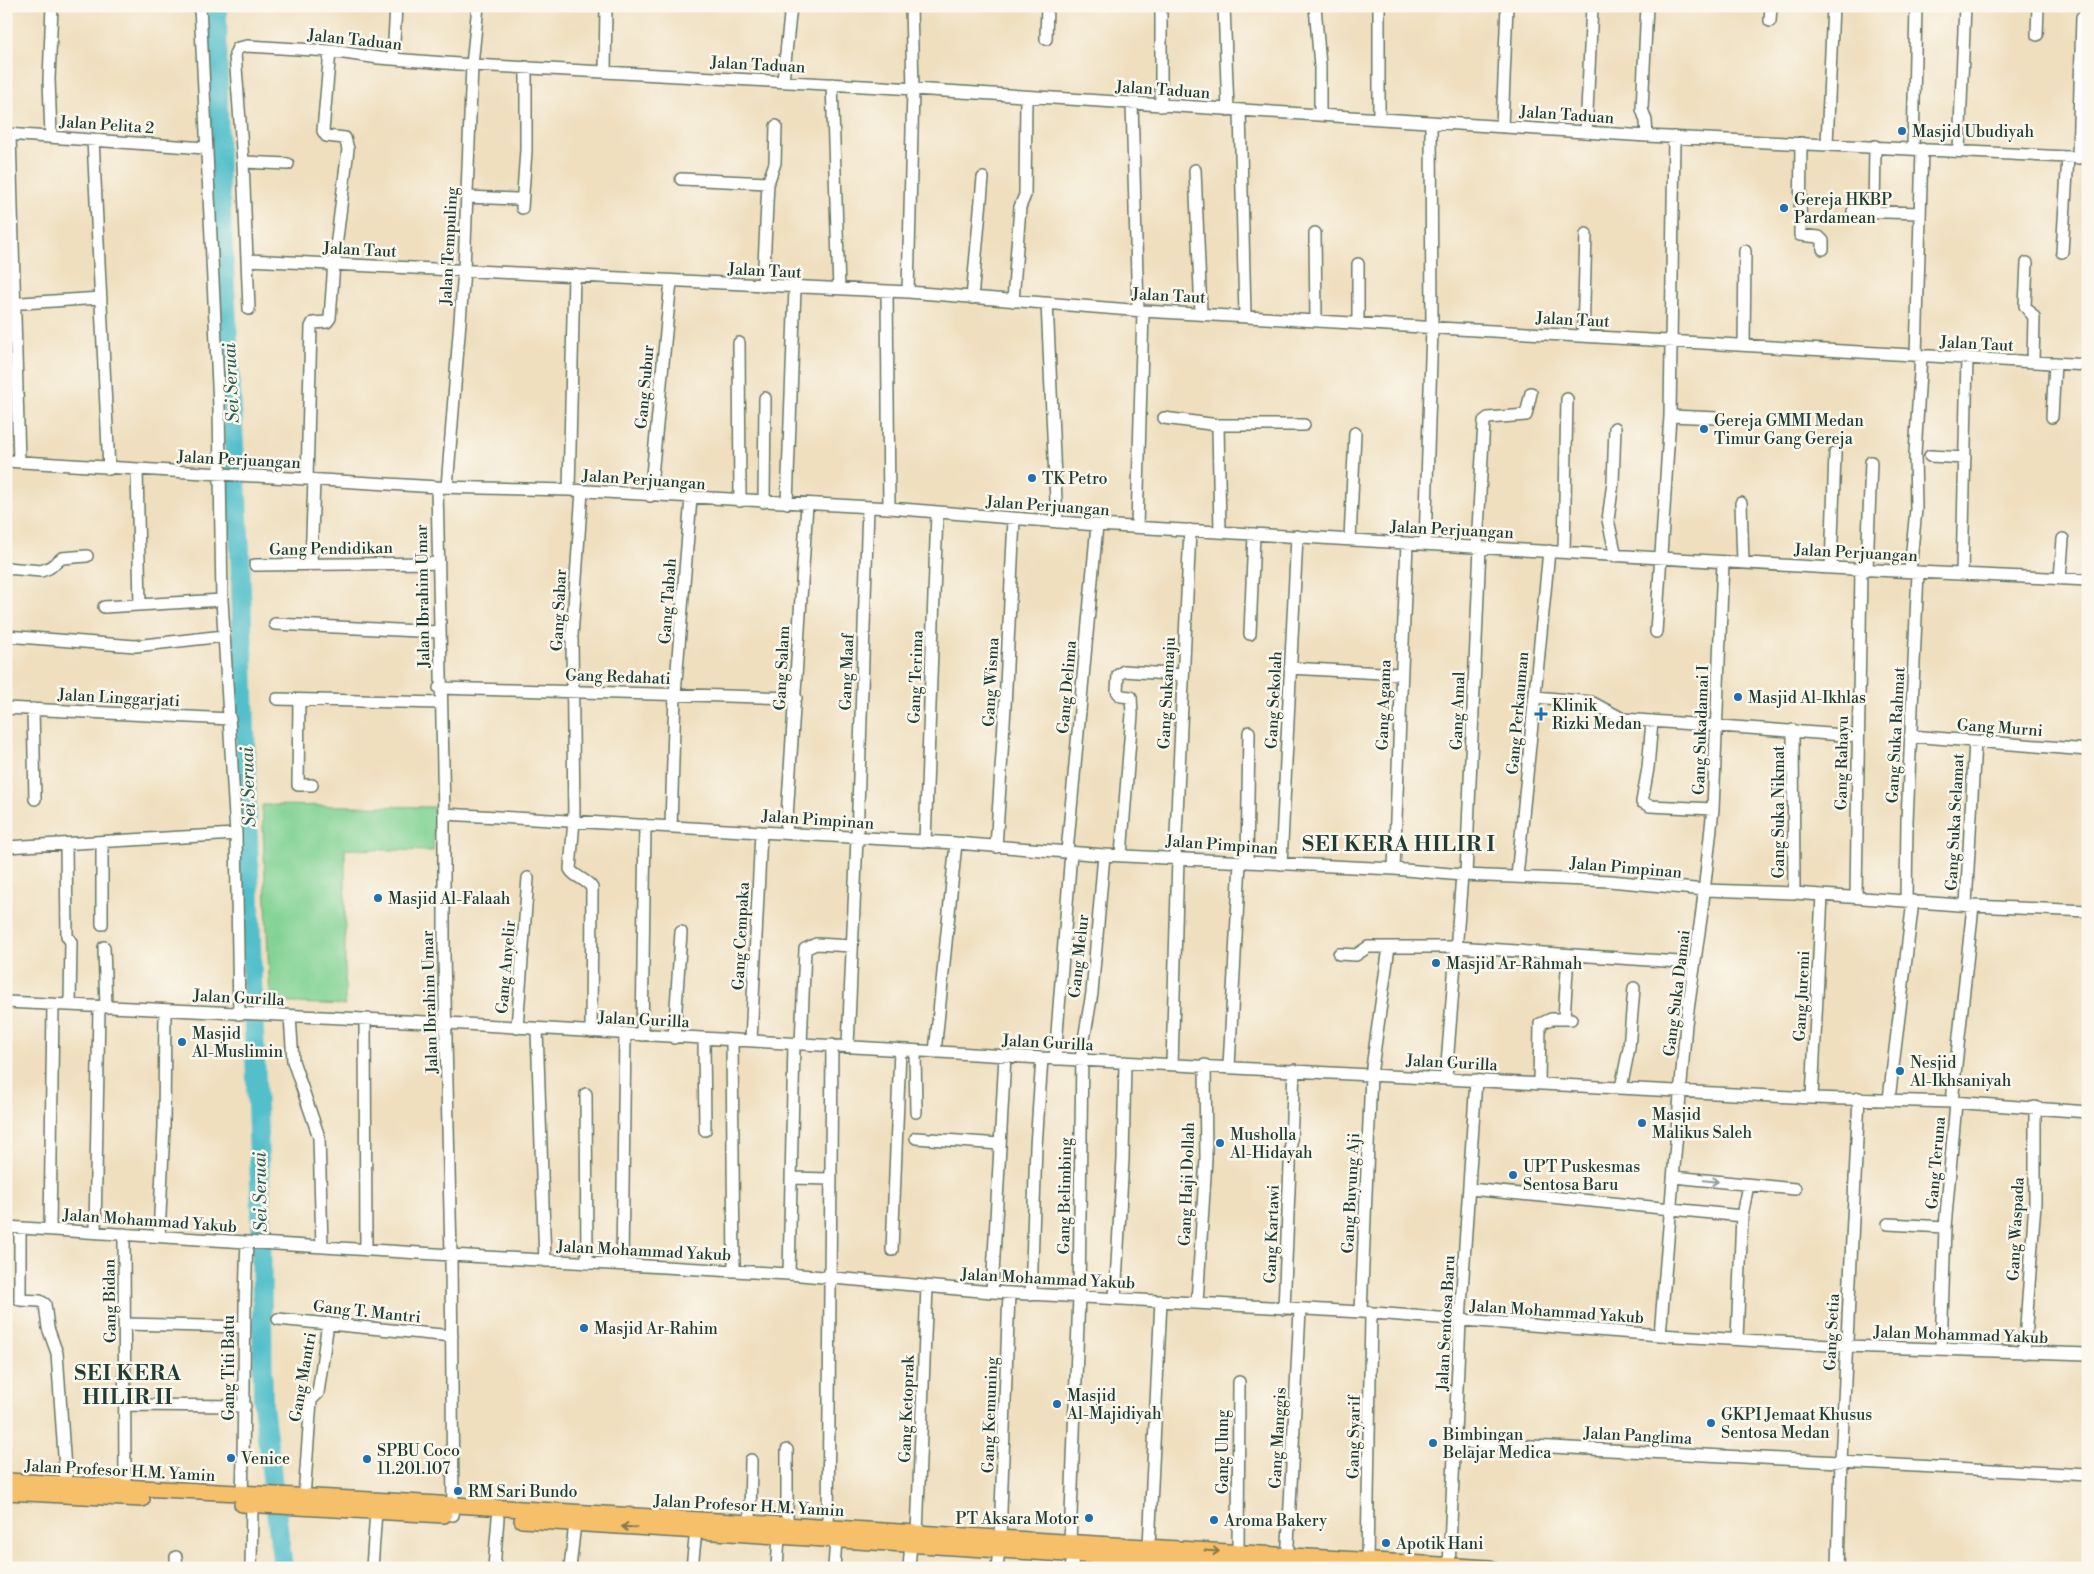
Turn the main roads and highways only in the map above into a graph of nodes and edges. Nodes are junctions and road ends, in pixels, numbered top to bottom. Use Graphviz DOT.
graph roads {
  1 [pos="6,1481"];
  2 [pos="6,1492"];
  3 [pos="255,1499"];
  4 [pos="295,1500"];
  5 [pos="453,1510"];
  6 [pos="608,1520"];
  7 [pos="783,1530"];
  8 [pos="1071,1555"];
  9 [pos="1240,1561"];
  10 [pos="1132,1562"];
  11 [pos="1180,1564"];
  12 [pos="1288,1564"];
  13 [pos="1350,1564"];
  14 [pos="1366,1564"];
  15 [pos="1449,1567"];
  16 [pos="1490,1568"];
  1 -- 3 [label="main road, Jalan Profesor H.M. Yamin"];
  2 -- 3 [label="main road, Jalan Profesor H.M. Yamin"];
  3 -- 4 [label="main road, Jalan Profesor H.M. Yamin"];
  4 -- 5 [label="main road, Jalan Profesor H.M. Yamin"];
  4 -- 5 [label="main road, Jalan Profesor H.M. Yamin"];
  5 -- 6 [label="main road, Jalan Profesor H.M. Yamin"];
  5 -- 6 [label="main road, Jalan Profesor H.M. Yamin"];
  7 -- 6 [label="main road, Jalan Profesor H.M. Yamin, one-way"];
  6 -- 7 [label="main road, Jalan Profesor H.M. Yamin"];
  7 -- 8 [label="main road, Jalan Profesor H.M. Yamin"];
  8 -- 9 [label="main road, Jalan Profesor H.M. Yamin, one-way"];
  8 -- 10 [label="main road, Jalan Profesor H.M. Yamin"];
  9 -- 11 [label="main road, Jalan Profesor H.M. Yamin"];
  9 -- 12 [label="main road, Jalan Profesor H.M. Yamin"];
  10 -- 11 [label="main road, Jalan Profesor H.M. Yamin"];
  12 -- 13 [label="main road, Jalan Profesor H.M. Yamin"];
  13 -- 14 [label="main road, Jalan Profesor H.M. Yamin"];
  14 -- 15 [label="main road, Jalan Profesor H.M. Yamin"];
  15 -- 16 [label="main road, Jalan Profesor H.M. Yamin"];
}
